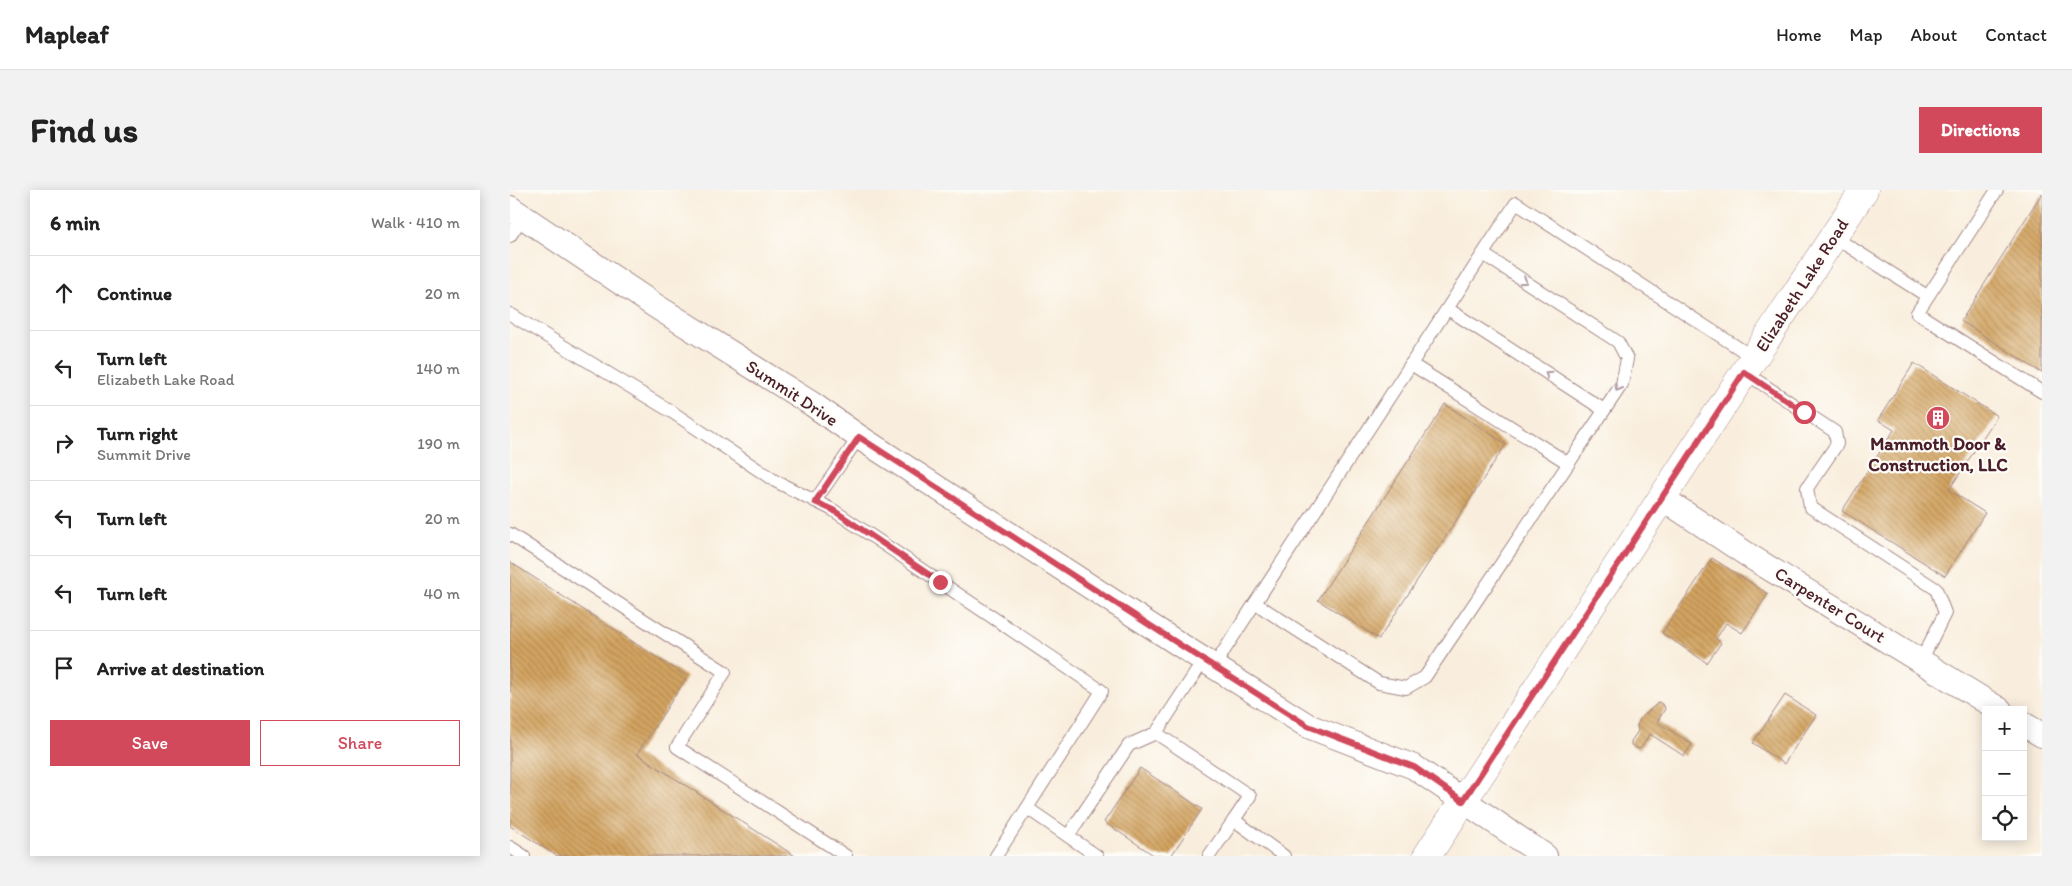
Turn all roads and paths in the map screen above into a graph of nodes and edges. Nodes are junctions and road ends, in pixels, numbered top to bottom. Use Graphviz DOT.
graph roads {
  1 [pos="1864,190"];
  2 [pos="1997,190"];
  3 [pos="517,212"];
  4 [pos="510,236"];
  5 [pos="1834,236"];
  6 [pos="1483,254"];
  7 [pos="1928,296"];
  8 [pos="1448,309"];
  9 [pos="510,314"];
  10 [pos="1412,364"];
  11 [pos="1749,365"];
  12 [pos="2042,392"];
  13 [pos="1604,410"];
  14 [pos="859,437"];
  15 [pos="1568,463"];
  16 [pos="1662,498"];
  17 [pos="815,502"];
  18 [pos="510,534"];
  19 [pos="1255,603"];
  20 [pos="1921,661"];
  21 [pos="1209,663"];
  22 [pos="1994,706"];
  23 [pos="2027,726"];
  24 [pos="1156,733"];
  25 [pos="2042,735"];
  26 [pos="1463,801"];
  27 [pos="1027,808"];
  28 [pos="1234,820"];
  29 [pos="1068,836"];
  30 [pos="510,847"];
  31 [pos="524,856"];
  32 [pos="846,856"];
  33 [pos="996,856"];
  34 [pos="1097,856"];
  35 [pos="1209,856"];
  36 [pos="1284,856"];
  37 [pos="1427,856"];
  38 [pos="1545,856"];
  1 -- 5 [label="main road, Elizabeth Lake Road"];
  2 -- 7 [label="lane"];
  3 -- 4 [label="lane"];
  3 -- 14 [label="street, Summit Drive"];
  5 -- 7 [label="lane"];
  5 -- 11 [label="main road, Elizabeth Lake Road"];
  6 -- 8 [label="lane"];
  6 -- 11 [label="lane"];
  6 -- 13 [label="lane, one-way"];
  7 -- 12 [label="lane"];
  8 -- 10 [label="lane"];
  13 -- 8 [label="lane, one-way"];
  9 -- 17 [label="lane"];
  10 -- 15 [label="lane"];
  10 -- 19 [label="lane"];
  11 -- 16 [label="main road, Elizabeth Lake Road"];
  11 -- 20 [label="lane"];
  13 -- 15 [label="lane"];
  14 -- 17 [label="lane"];
  14 -- 21 [label="street, Summit Drive"];
  15 -- 19 [label="lane"];
  16 -- 20 [label="street, Carpenter Court"];
  16 -- 26 [label="main road, Elizabeth Lake Road"];
  17 -- 27 [label="lane"];
  18 -- 32 [label="lane"];
  19 -- 21 [label="lane"];
  20 -- 22 [label="street, Carpenter Court"];
  21 -- 24 [label="lane"];
  21 -- 26 [label="street, Summit Drive"];
  23 -- 25 [label="street"];
  24 -- 28 [label="lane"];
  24 -- 29 [label="lane"];
  26 -- 37 [label="main road, Elizabeth Lake Road"];
  26 -- 38 [label="street, Summit Drive"];
  27 -- 29 [label="lane"];
  27 -- 33 [label="lane"];
  28 -- 35 [label="lane"];
  28 -- 36 [label="lane"];
  29 -- 34 [label="lane"];
  30 -- 31 [label="lane"];
}
